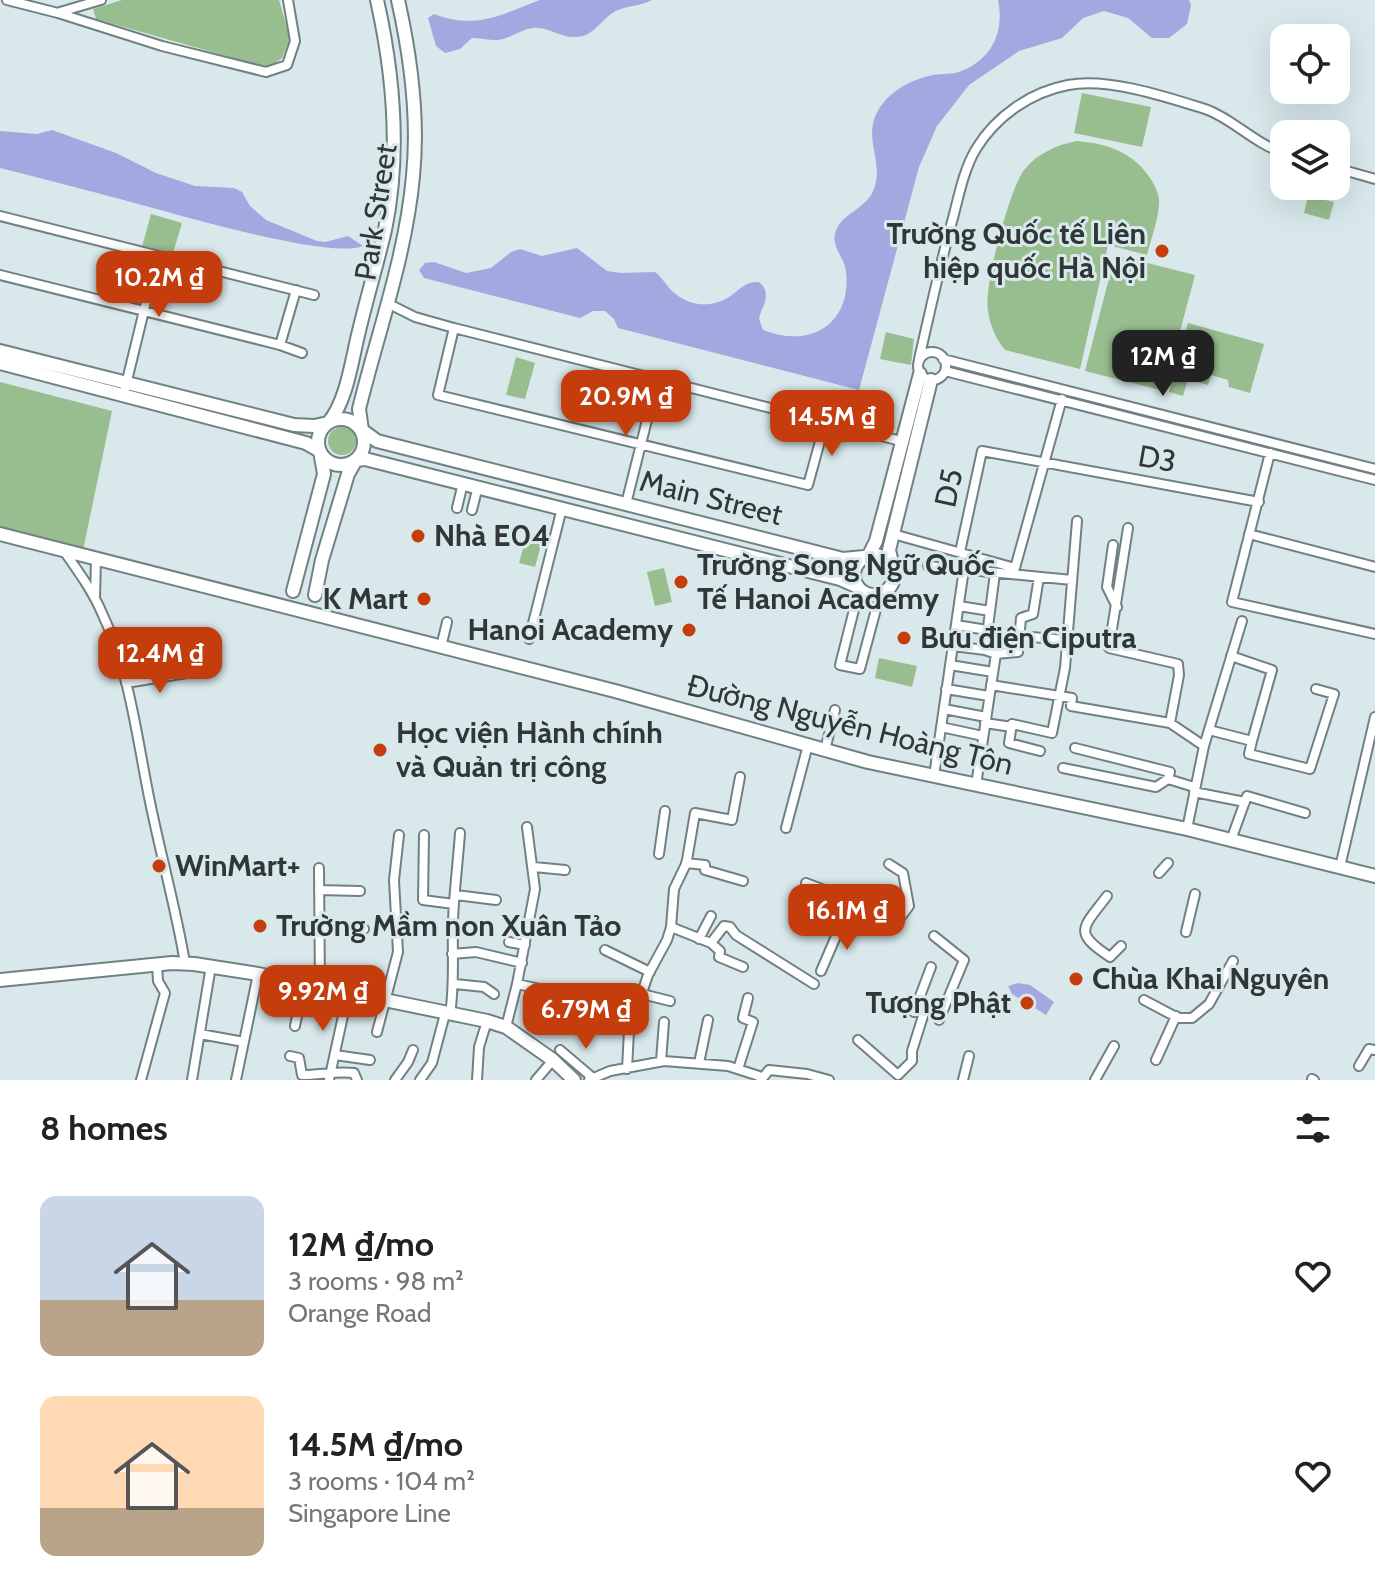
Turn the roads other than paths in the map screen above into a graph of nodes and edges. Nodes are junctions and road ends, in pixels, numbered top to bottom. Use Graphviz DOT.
graph roads {
  1 [pos="7,0"];
  2 [pos="101,0"];
  3 [pos="288,0"];
  4 [pos="377,0"];
  5 [pos="398,0"];
  6 [pos="58,13"];
  7 [pos="1270,149"];
  8 [pos="394,152"];
  9 [pos="414,153"];
  10 [pos="1350,172"];
  11 [pos="1375,179"];
  12 [pos="0,216"];
  13 [pos="157,257"];
  14 [pos="0,275"];
  15 [pos="296,290"];
  16 [pos="314,295"];
  17 [pos="387,303"];
  18 [pos="144,313"];
  19 [pos="454,328"];
  20 [pos="280,345"];
  21 [pos="0,351"];
  22 [pos="302,353"];
  23 [pos="919,359"];
  24 [pos="943,359"];
  25 [pos="0,363"];
  26 [pos="945,371"];
  27 [pos="926,377"];
  28 [pos="127,378"];
  29 [pos="657,380"];
  30 [pos="123,397"];
  31 [pos="1062,399"];
  32 [pos="328,423"];
  33 [pos="825,423"];
  34 [pos="362,430"];
  35 [pos="901,441"];
  36 [pos="641,444"];
  37 [pos="972,449"];
  38 [pos="320,451"];
  39 [pos="982,451"];
  40 [pos="1270,453"];
  41 [pos="356,460"];
  42 [pos="1046,463"];
  43 [pos="1375,469"];
  44 [pos="1375,480"];
  45 [pos="463,483"];
  46 [pos="478,486"];
  47 [pos="1259,502"];
  48 [pos="626,504"];
  49 [pos="457,508"];
  50 [pos="562,508"];
  51 [pos="472,510"];
  52 [pos="1077,521"];
  53 [pos="1128,528"];
  54 [pos="0,534"];
  55 [pos="893,534"];
  56 [pos="1249,534"];
  57 [pos="1113,545"];
  58 [pos="64,551"];
  59 [pos="960,552"];
  60 [pos="867,556"];
  61 [pos="96,559"];
  62 [pos="928,566"];
  63 [pos="893,567"];
  64 [pos="1375,567"];
  65 [pos="964,569"];
  66 [pos="995,573"];
  67 [pos="1039,577"];
  68 [pos="1072,580"];
  69 [pos="858,588"];
  70 [pos="890,588"];
  71 [pos="293,591"];
  72 [pos="315,595"];
  73 [pos="95,599"];
  74 [pos="285,606"];
  75 [pos="959,606"];
  76 [pos="1117,608"];
  77 [pos="990,611"];
  78 [pos="315,613"];
  79 [pos="1242,621"];
  80 [pos="447,622"];
  81 [pos="956,625"];
  82 [pos="987,630"];
  83 [pos="1375,634"];
  84 [pos="1020,636"];
  85 [pos="529,639"];
  86 [pos="1066,640"];
  87 [pos="953,646"];
  88 [pos="441,647"];
  89 [pos="985,650"];
  90 [pos="996,654"];
  91 [pos="1231,656"];
  92 [pos="950,665"];
  93 [pos="193,672"];
  94 [pos="993,672"];
  95 [pos="126,683"];
  96 [pos="991,685"];
  97 [pos="946,689"];
  98 [pos="1316,689"];
  99 [pos="1060,695"];
  100 [pos="989,696"];
  101 [pos="944,709"];
  102 [pos="835,710"];
  103 [pos="1375,717"];
  104 [pos="986,720"];
  105 [pos="1170,723"];
  106 [pos="941,727"];
  107 [pos="1012,727"];
  108 [pos="1209,730"];
  109 [pos="983,736"];
  110 [pos="1252,741"];
  111 [pos="808,745"];
  112 [pos="1204,746"];
  113 [pos="1075,748"];
  114 [pos="825,750"];
  115 [pos="1040,751"];
  116 [pos="1364,767"];
  117 [pos="1063,768"];
  118 [pos="1375,769"];
  119 [pos="934,776"];
  120 [pos="740,777"];
  121 [pos="1168,779"];
  122 [pos="976,785"];
  123 [pos="1194,790"];
  124 [pos="1245,802"];
  125 [pos="665,811"];
  126 [pos="1305,813"];
  127 [pos="527,827"];
  128 [pos="786,828"];
  129 [pos="1187,829"];
  130 [pos="460,833"];
  131 [pos="399,835"];
  132 [pos="424,835"];
  133 [pos="1231,840"];
  134 [pos="659,854"];
  135 [pos="687,861"];
  136 [pos="1168,863"];
  137 [pos="889,864"];
  138 [pos="534,867"];
  139 [pos="1340,867"];
  140 [pos="319,868"];
  141 [pos="565,870"];
  142 [pos="1159,873"];
  143 [pos="1375,876"];
  144 [pos="743,881"];
  145 [pos="806,883"];
  146 [pos="319,890"];
  147 [pos="360,891"];
  148 [pos="1195,894"];
  149 [pos="1107,896"];
  150 [pos="455,900"];
  151 [pos="496,900"];
  152 [pos="711,916"];
  153 [pos="843,920"];
  154 [pos="321,926"];
  155 [pos="671,927"];
  156 [pos="364,929"];
  157 [pos="1186,932"];
  158 [pos="934,936"];
  159 [pos="699,939"];
  160 [pos="509,942"];
  161 [pos="711,943"];
  162 [pos="525,945"];
  163 [pos="1121,946"];
  164 [pos="605,950"];
  165 [pos="452,954"];
  166 [pos="1233,961"];
  167 [pos="185,963"];
  168 [pos="522,963"];
  169 [pos="157,964"];
  170 [pos="211,966"];
  171 [pos="743,967"];
  172 [pos="931,967"];
  173 [pos="821,971"];
  174 [pos="650,972"];
  175 [pos="258,974"];
  176 [pos="0,980"];
  177 [pos="455,984"];
  178 [pos="517,984"];
  179 [pos="814,984"];
  180 [pos="303,985"];
  181 [pos="320,987"];
  182 [pos="554,992"];
  183 [pos="348,993"];
  184 [pos="494,994"];
  185 [pos="642,994"];
  186 [pos="748,998"];
  187 [pos="1144,1000"];
  188 [pos="386,1001"];
  189 [pos="670,1001"];
  190 [pos="448,1014"];
  191 [pos="1176,1016"];
  192 [pos="708,1020"];
  193 [pos="939,1020"];
  194 [pos="487,1021"];
  195 [pos="664,1022"];
  196 [pos="295,1026"];
  197 [pos="506,1027"];
  198 [pos="377,1032"];
  199 [pos="200,1034"];
  200 [pos="858,1040"];
  201 [pos="244,1042"];
  202 [pos="1114,1046"];
  203 [pos="413,1050"];
  204 [pos="1375,1050"];
  205 [pos="335,1055"];
  206 [pos="556,1055"];
  207 [pos="290,1056"];
  208 [pos="969,1056"];
  209 [pos="370,1060"];
  210 [pos="1156,1060"];
  211 [pos="661,1061"];
  212 [pos="699,1063"];
  213 [pos="1359,1066"];
  214 [pos="627,1069"];
  215 [pos="738,1069"];
  216 [pos="330,1078"];
  217 [pos="591,1079"];
  218 [pos="141,1080"];
  219 [pos="192,1080"];
  220 [pos="236,1080"];
  221 [pos="357,1080"];
  222 [pos="395,1080"];
  223 [pos="420,1080"];
  224 [pos="477,1080"];
  225 [pos="536,1080"];
  226 [pos="574,1080"];
  227 [pos="761,1080"];
  228 [pos="829,1080"];
  229 [pos="963,1080"];
  230 [pos="1095,1080"];
  1 -- 6 [label="street"];
  2 -- 6 [label="street"];
  3 -- 6 [label="street"];
  4 -- 8 [label="street, Park Street"];
  5 -- 9 [label="street, Park Street"];
  7 -- 23 [label="street"];
  8 -- 9 [label="street"];
  8 -- 32 [label="street, Park Street"];
  9 -- 17 [label="street, Park Street"];
  10 -- 11 [label="street"];
  12 -- 13 [label="street"];
  13 -- 15 [label="street"];
  13 -- 18 [label="street"];
  14 -- 18 [label="street"];
  15 -- 16 [label="street"];
  15 -- 20 [label="street"];
  17 -- 19 [label="street"];
  17 -- 34 [label="street, Park Street"];
  18 -- 20 [label="street"];
  18 -- 28 [label="street"];
  19 -- 29 [label="street"];
  19 -- 36 [label="street"];
  20 -- 22 [label="street"];
  21 -- 28 [label="street"];
  23 -- 24 [label="street"];
  23 -- 27 [label="street"];
  24 -- 26 [label="street"];
  24 -- 43 [label="street"];
  25 -- 30 [label="street"];
  26 -- 27 [label="street"];
  26 -- 31 [label="street"];
  27 -- 35 [label="street"];
  27 -- 55 [label="street"];
  28 -- 30 [label="street"];
  28 -- 32 [label="street"];
  29 -- 33 [label="street"];
  29 -- 36 [label="street"];
  30 -- 38 [label="street"];
  31 -- 40 [label="street"];
  31 -- 42 [label="street"];
  32 -- 34 [label="street"];
  32 -- 38 [label="street"];
  33 -- 35 [label="street"];
  33 -- 36 [label="street"];
  34 -- 41 [label="street"];
  34 -- 48 [label="street, Main Street"];
  35 -- 60 [label="street"];
  36 -- 48 [label="street"];
  37 -- 39 [label="street"];
  38 -- 41 [label="street"];
  38 -- 71 [label="street"];
  39 -- 42 [label="street, D5"];
  39 -- 59 [label="street, D5"];
  40 -- 44 [label="street"];
  40 -- 47 [label="street"];
  41 -- 45 [label="street, Main Street"];
  41 -- 72 [label="street"];
  42 -- 47 [label="street, D3"];
  42 -- 59 [label="street"];
  45 -- 46 [label="street, Main Street"];
  45 -- 49 [label="street"];
  46 -- 50 [label="street, Main Street"];
  46 -- 51 [label="street"];
  47 -- 56 [label="street"];
  48 -- 60 [label="street, Main Street"];
  50 -- 69 [label="street, Main Street"];
  50 -- 85 [label="street"];
  52 -- 68 [label="street"];
  53 -- 76 [label="street"];
  54 -- 58 [label="street, Đường Nguyễn Hoàng Tôn"];
  55 -- 59 [label="street"];
  55 -- 63 [label="street"];
  56 -- 64 [label="street"];
  56 -- 83 [label="street"];
  57 -- 76 [label="street"];
  58 -- 61 [label="street, Đường Nguyễn Hoàng Tôn"];
  58 -- 73 [label="street"];
  60 -- 63 [label="street"];
  60 -- 69 [label="street"];
  61 -- 73 [label="street"];
  61 -- 74 [label="street, Đường Nguyễn Hoàng Tôn"];
  62 -- 65 [label="street"];
  63 -- 70 [label="street"];
  65 -- 66 [label="street"];
  65 -- 75 [label="street"];
  66 -- 67 [label="street"];
  66 -- 77 [label="street"];
  67 -- 68 [label="street"];
  67 -- 84 [label="street"];
  68 -- 86 [label="street"];
  69 -- 70 [label="street"];
  69 -- 70 [label="street"];
  71 -- 72 [label="street"];
  71 -- 74 [label="street"];
  72 -- 78 [label="street"];
  73 -- 95 [label="street"];
  74 -- 78 [label="street, Đường Nguyễn Hoàng Tôn"];
  75 -- 77 [label="street"];
  75 -- 81 [label="street"];
  76 -- 105 [label="street"];
  77 -- 82 [label="street"];
  78 -- 88 [label="street, Đường Nguyễn Hoàng Tôn"];
  79 -- 91 [label="street"];
  80 -- 88 [label="street"];
  81 -- 82 [label="street"];
  81 -- 87 [label="street"];
  82 -- 89 [label="street"];
  84 -- 86 [label="street"];
  84 -- 90 [label="street"];
  86 -- 99 [label="street"];
  87 -- 89 [label="street"];
  87 -- 92 [label="street"];
  88 -- 111 [label="street, Đường Nguyễn Hoàng Tôn"];
  89 -- 90 [label="street"];
  90 -- 94 [label="street"];
  91 -- 108 [label="street"];
  91 -- 110 [label="street"];
  92 -- 94 [label="street"];
  92 -- 97 [label="street"];
  93 -- 95 [label="street"];
  94 -- 96 [label="street"];
  95 -- 167 [label="street"];
  96 -- 99 [label="street"];
  96 -- 100 [label="street"];
  97 -- 100 [label="street"];
  97 -- 101 [label="street"];
  98 -- 110 [label="street"];
  99 -- 105 [label="street"];
  99 -- 107 [label="street"];
  100 -- 104 [label="street"];
  101 -- 104 [label="street"];
  101 -- 106 [label="street"];
  102 -- 114 [label="street"];
  103 -- 116 [label="street"];
  104 -- 107 [label="street"];
  104 -- 109 [label="street"];
  105 -- 112 [label="street"];
  106 -- 109 [label="street"];
  106 -- 119 [label="street"];
  107 -- 115 [label="street"];
  108 -- 110 [label="street"];
  108 -- 112 [label="street"];
  109 -- 122 [label="street"];
  111 -- 114 [label="street, Đường Nguyễn Hoàng Tôn"];
  111 -- 128 [label="street"];
  112 -- 123 [label="street"];
  113 -- 121 [label="street"];
  114 -- 119 [label="street, Đường Nguyễn Hoàng Tôn"];
  116 -- 118 [label="street"];
  116 -- 139 [label="street"];
  117 -- 121 [label="street"];
  119 -- 122 [label="street, Đường Nguyễn Hoàng Tôn"];
  120 -- 135 [label="street"];
  121 -- 123 [label="street"];
  122 -- 129 [label="street, Đường Nguyễn Hoàng Tôn"];
  123 -- 124 [label="street"];
  123 -- 129 [label="street"];
  124 -- 126 [label="street"];
  124 -- 133 [label="street"];
  125 -- 134 [label="street"];
  127 -- 138 [label="street"];
  129 -- 133 [label="street, Đường Nguyễn Hoàng Tôn"];
  130 -- 150 [label="street"];
  131 -- 188 [label="street"];
  132 -- 150 [label="street"];
  133 -- 139 [label="street, Đường Nguyễn Hoàng Tôn"];
  135 -- 144 [label="street"];
  135 -- 155 [label="street"];
  136 -- 142 [label="street"];
  137 -- 145 [label="street"];
  138 -- 141 [label="street"];
  138 -- 162 [label="street"];
  139 -- 143 [label="street, Đường Nguyễn Hoàng Tôn"];
  140 -- 146 [label="street"];
  146 -- 147 [label="street"];
  146 -- 154 [label="street"];
  148 -- 157 [label="street"];
  149 -- 163 [label="street"];
  150 -- 151 [label="street"];
  150 -- 165 [label="street"];
  152 -- 159 [label="street"];
  153 -- 173 [label="street"];
  154 -- 156 [label="street"];
  154 -- 181 [label="street"];
  155 -- 159 [label="street"];
  155 -- 174 [label="street"];
  158 -- 193 [label="street"];
  159 -- 161 [label="street"];
  160 -- 162 [label="street"];
  161 -- 171 [label="street"];
  161 -- 179 [label="street"];
  162 -- 168 [label="street"];
  164 -- 174 [label="street"];
  165 -- 168 [label="street"];
  165 -- 177 [label="street"];
  166 -- 191 [label="street"];
  167 -- 169 [label="street"];
  167 -- 170 [label="street"];
  168 -- 178 [label="street"];
  169 -- 176 [label="street"];
  169 -- 218 [label="street"];
  170 -- 175 [label="street"];
  170 -- 199 [label="street"];
  172 -- 200 [label="street"];
  174 -- 185 [label="street"];
  175 -- 180 [label="street"];
  175 -- 201 [label="street"];
  177 -- 184 [label="street"];
  177 -- 190 [label="street"];
  178 -- 182 [label="street"];
  178 -- 197 [label="street"];
  180 -- 181 [label="street"];
  180 -- 196 [label="street"];
  181 -- 183 [label="street"];
  183 -- 188 [label="street"];
  183 -- 205 [label="street"];
  185 -- 189 [label="street"];
  185 -- 214 [label="street"];
  186 -- 215 [label="street"];
  187 -- 191 [label="street"];
  188 -- 190 [label="street"];
  188 -- 198 [label="street"];
  190 -- 194 [label="street"];
  190 -- 223 [label="street"];
  191 -- 210 [label="street"];
  192 -- 212 [label="street"];
  194 -- 197 [label="street"];
  194 -- 224 [label="street"];
  195 -- 211 [label="street"];
  197 -- 206 [label="street"];
  199 -- 201 [label="street"];
  199 -- 219 [label="street"];
  201 -- 220 [label="street"];
  202 -- 230 [label="street"];
  203 -- 222 [label="street"];
  204 -- 213 [label="street"];
  205 -- 209 [label="street"];
  205 -- 216 [label="street"];
  206 -- 217 [label="street"];
  206 -- 225 [label="street"];
  206 -- 226 [label="street"];
  207 -- 216 [label="street"];
  208 -- 229 [label="street"];
  211 -- 212 [label="street"];
  211 -- 214 [label="street"];
  212 -- 215 [label="street"];
  214 -- 217 [label="street"];
  215 -- 227 [label="street"];
  216 -- 221 [label="street"];
  227 -- 228 [label="street"];
}
